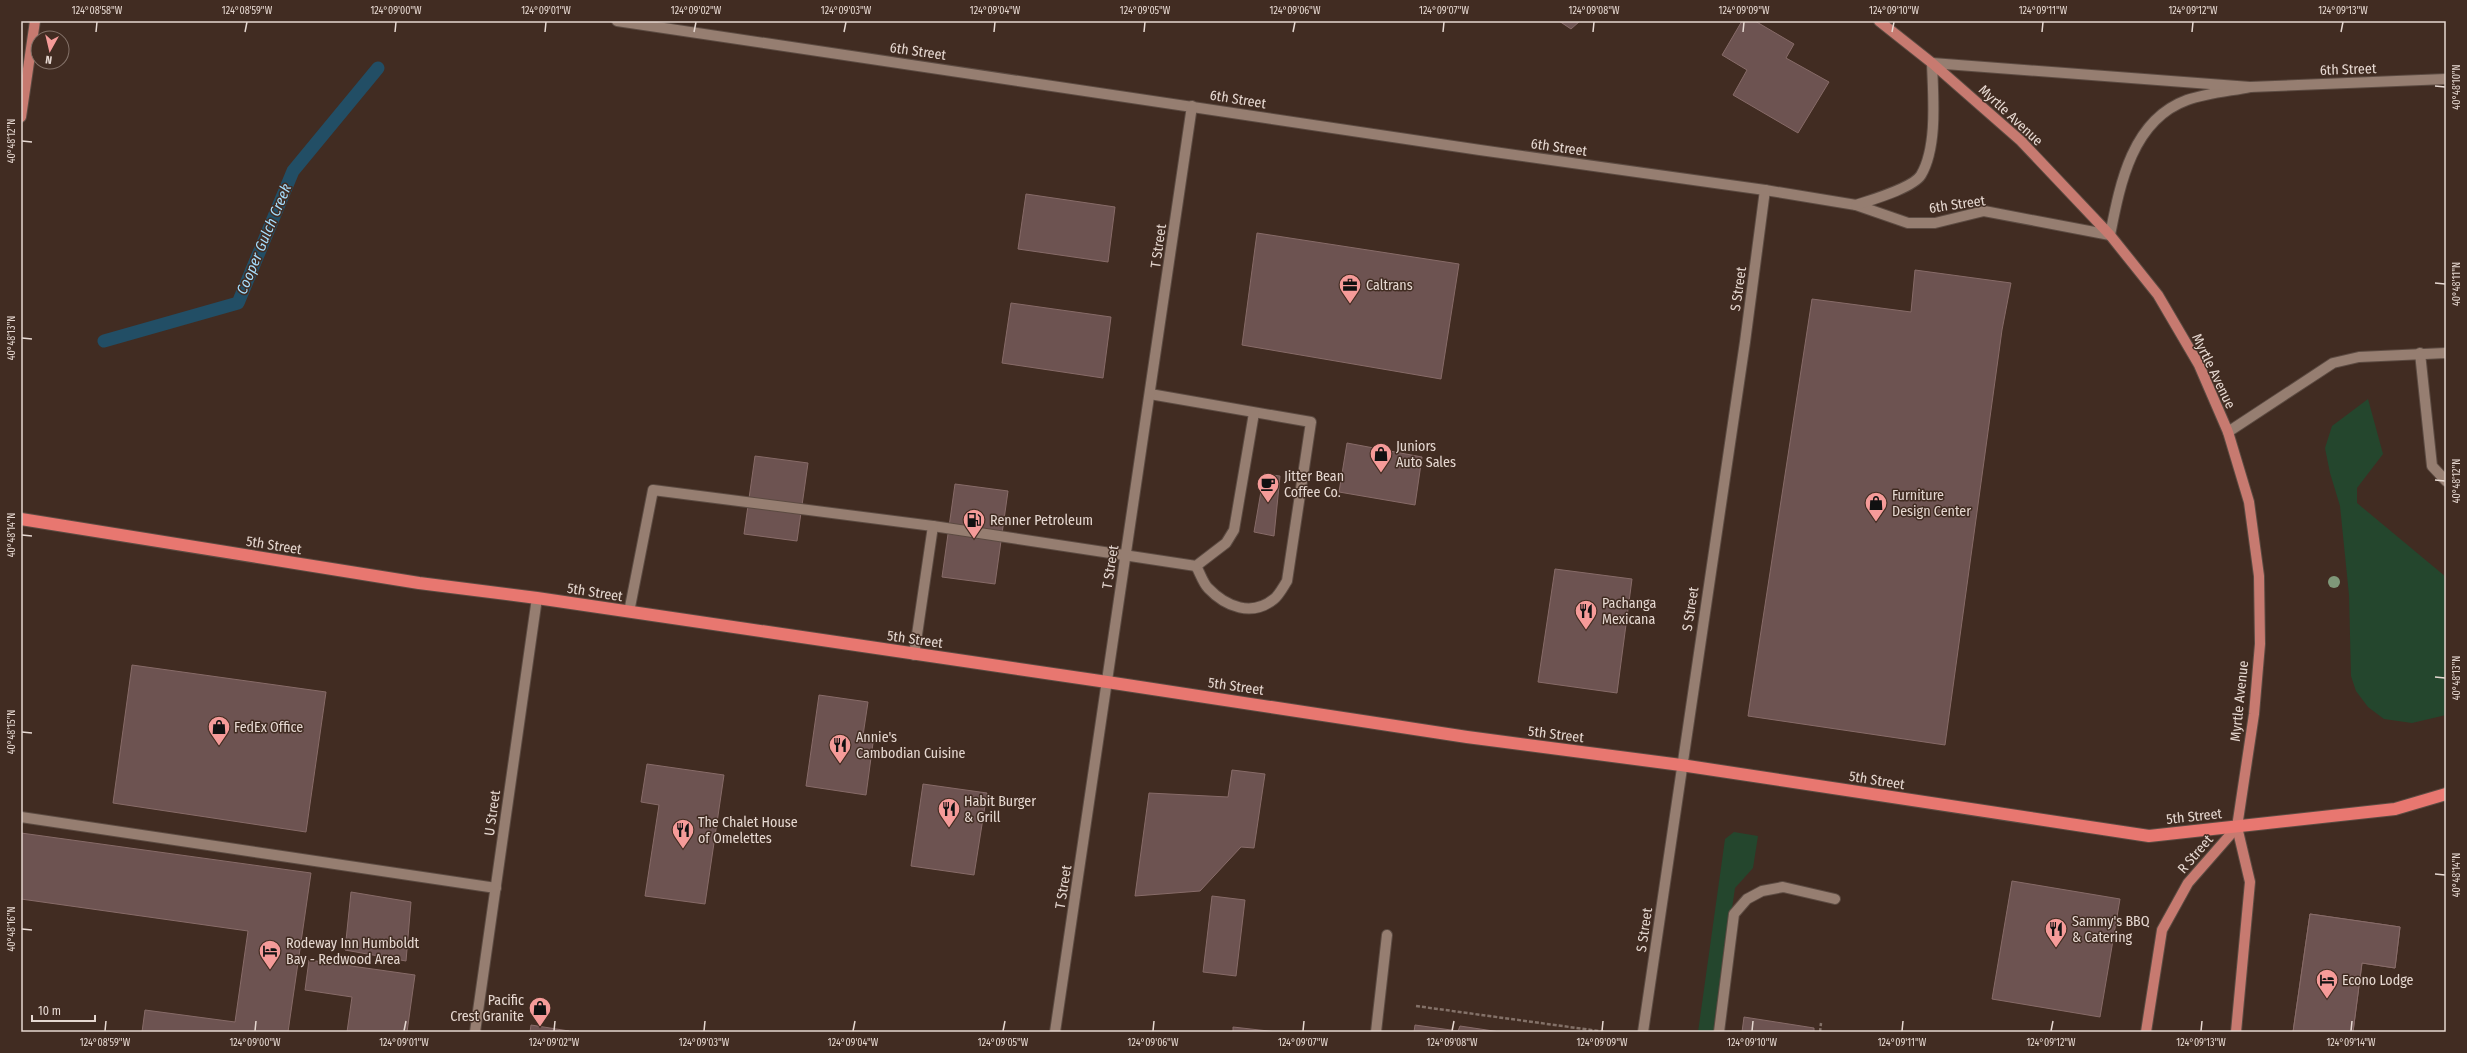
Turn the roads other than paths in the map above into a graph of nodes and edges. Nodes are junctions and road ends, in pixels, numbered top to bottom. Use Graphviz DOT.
graph roads {
  1 [pos="35,21"];
  2 [pos="617,21"];
  3 [pos="1879,21"];
  4 [pos="1932,63"];
  5 [pos="2446,78"];
  6 [pos="2250,87"];
  7 [pos="1192,106"];
  8 [pos="21,117"];
  9 [pos="1764,190"];
  10 [pos="1856,205"];
  11 [pos="2110,235"];
  12 [pos="2420,353"];
  13 [pos="2446,353"];
  14 [pos="1150,394"];
  15 [pos="1254,413"];
  16 [pos="2228,432"];
  17 [pos="2446,481"];
  18 [pos="21,518"];
  19 [pos="933,526"];
  20 [pos="1126,554"];
  21 [pos="1196,566"];
  22 [pos="537,598"];
  23 [pos="629,612"];
  24 [pos="914,655"];
  25 [pos="1107,682"];
  26 [pos="1681,765"];
  27 [pos="2446,794"];
  28 [pos="21,817"];
  29 [pos="2237,827"];
  30 [pos="496,888"];
  31 [pos="1835,899"];
  32 [pos="1387,935"];
  33 [pos="475,1032"];
  34 [pos="1055,1032"];
  35 [pos="1376,1032"];
  36 [pos="1643,1032"];
  37 [pos="1719,1032"];
  38 [pos="2146,1032"];
  39 [pos="2236,1032"];
  1 -- 8 [label="main road"];
  2 -- 7 [label="street, 6th Street"];
  3 -- 4 [label="main road, Myrtle Avenue"];
  4 -- 6 [label="street"];
  4 -- 10 [label="street, 6th Street"];
  4 -- 11 [label="main road, Myrtle Avenue"];
  5 -- 6 [label="street, 6th Street"];
  6 -- 11 [label="street"];
  7 -- 9 [label="street, 6th Street"];
  7 -- 14 [label="street, T Street"];
  9 -- 10 [label="street, 6th Street"];
  9 -- 26 [label="street, S Street"];
  10 -- 11 [label="street, 6th Street"];
  11 -- 16 [label="main road, Myrtle Avenue"];
  12 -- 13 [label="street"];
  12 -- 16 [label="street"];
  12 -- 17 [label="street"];
  14 -- 15 [label="street"];
  14 -- 20 [label="street, T Street"];
  15 -- 21 [label="street"];
  15 -- 21 [label="street"];
  16 -- 29 [label="main road, Myrtle Avenue"];
  18 -- 22 [label="highway, 5th Street"];
  19 -- 20 [label="street"];
  19 -- 23 [label="street"];
  19 -- 24 [label="street"];
  20 -- 21 [label="street"];
  20 -- 25 [label="street, T Street"];
  22 -- 23 [label="highway, 5th Street"];
  22 -- 30 [label="street, U Street"];
  23 -- 24 [label="highway, 5th Street"];
  24 -- 25 [label="highway, 5th Street"];
  25 -- 26 [label="highway, 5th Street"];
  25 -- 34 [label="street, T Street"];
  26 -- 29 [label="highway, 5th Street"];
  26 -- 36 [label="street, S Street"];
  27 -- 29 [label="highway, 5th Street"];
  28 -- 30 [label="street"];
  29 -- 38 [label="main road, R Street"];
  29 -- 39 [label="main road"];
  30 -- 33 [label="street, U Street"];
  31 -- 37 [label="street"];
  32 -- 35 [label="street"];
}
